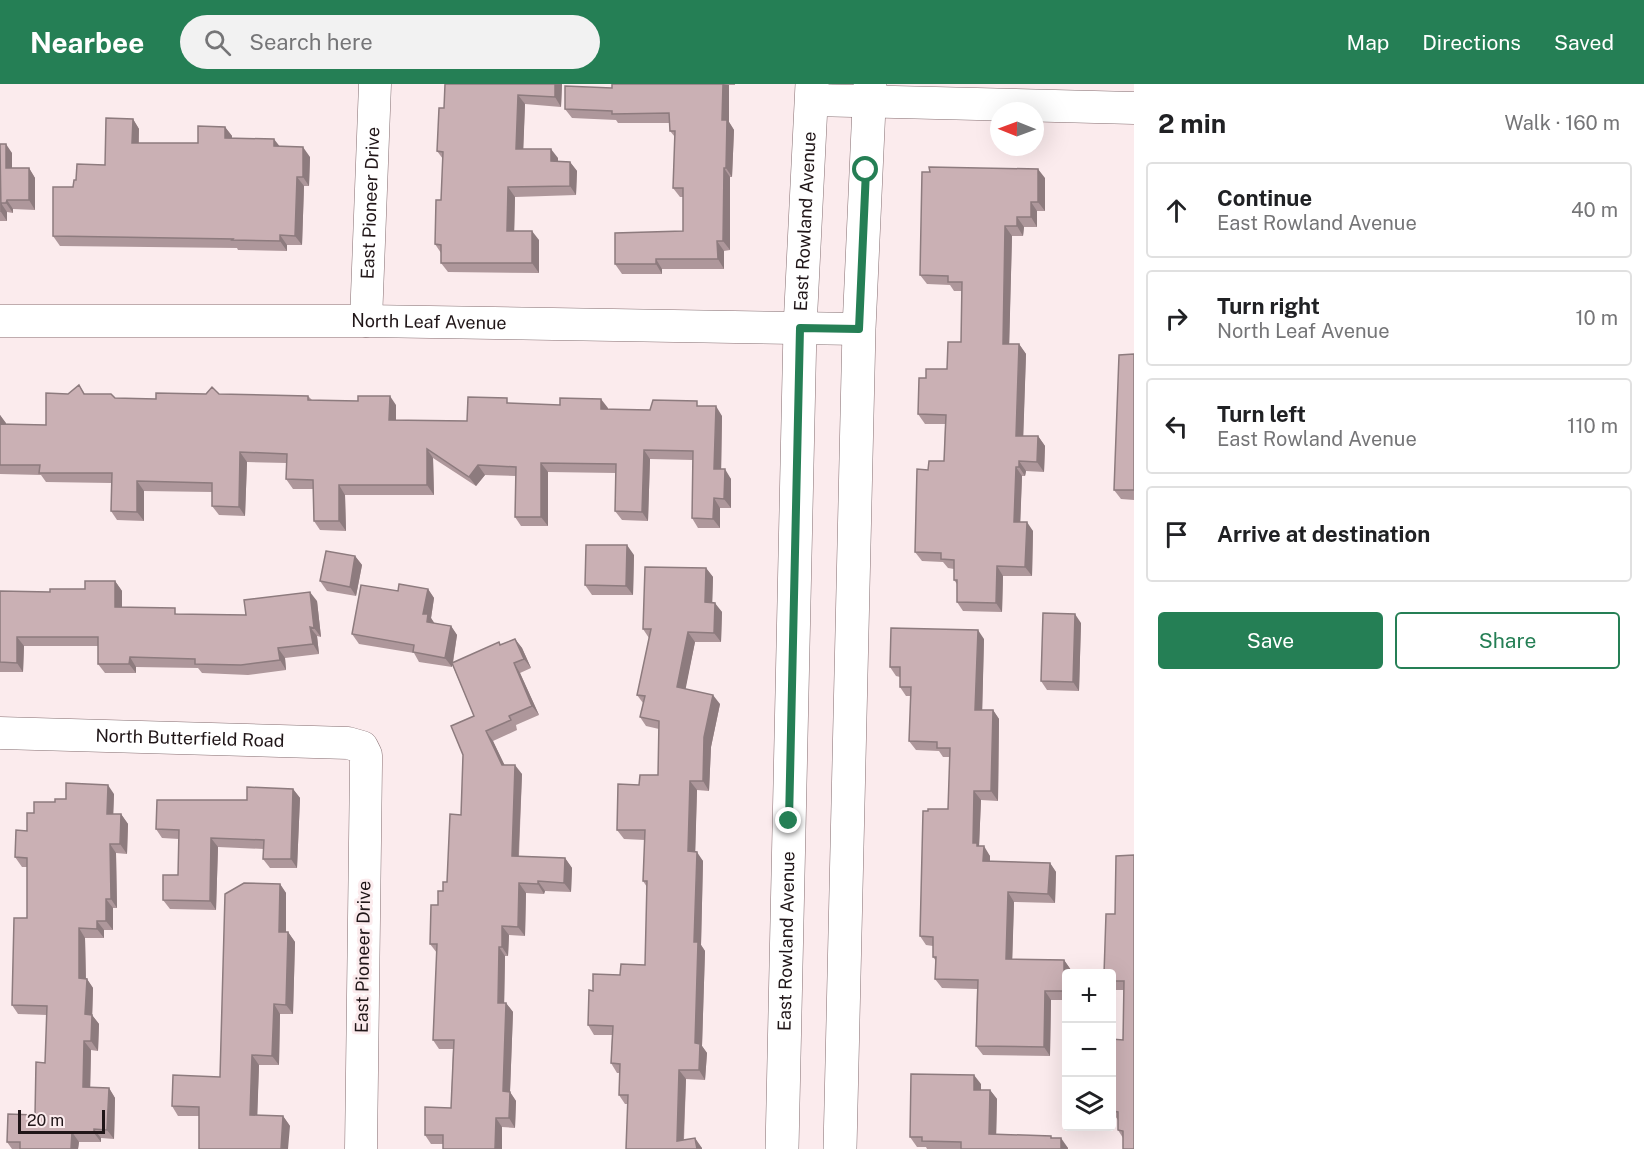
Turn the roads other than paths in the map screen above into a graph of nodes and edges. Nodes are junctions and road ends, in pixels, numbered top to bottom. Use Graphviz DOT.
graph roads {
  1 [pos="375,84"];
  2 [pos="812,92"];
  3 [pos="870,93"];
  4 [pos="1134,108"];
  5 [pos="0,321"];
  6 [pos="366,321"];
  7 [pos="800,328"];
  8 [pos="859,329"];
  9 [pos="0,733"];
  10 [pos="366,765"];
  11 [pos="361,1149"];
  12 [pos="782,1149"];
  13 [pos="840,1149"];
  1 -- 6 [label="street, East Pioneer Drive"];
  2 -- 3 [label="street"];
  2 -- 7 [label="street, East Rowland Avenue"];
  3 -- 4 [label="street"];
  3 -- 8 [label="street"];
  5 -- 6 [label="street, North Leaf Avenue"];
  6 -- 7 [label="street, North Leaf Avenue"];
  7 -- 8 [label="street, North Leaf Avenue"];
  7 -- 12 [label="street, East Rowland Avenue"];
  8 -- 13 [label="street"];
  9 -- 10 [label="street, North Butterfield Road"];
  10 -- 11 [label="street, East Pioneer Drive"];
}
